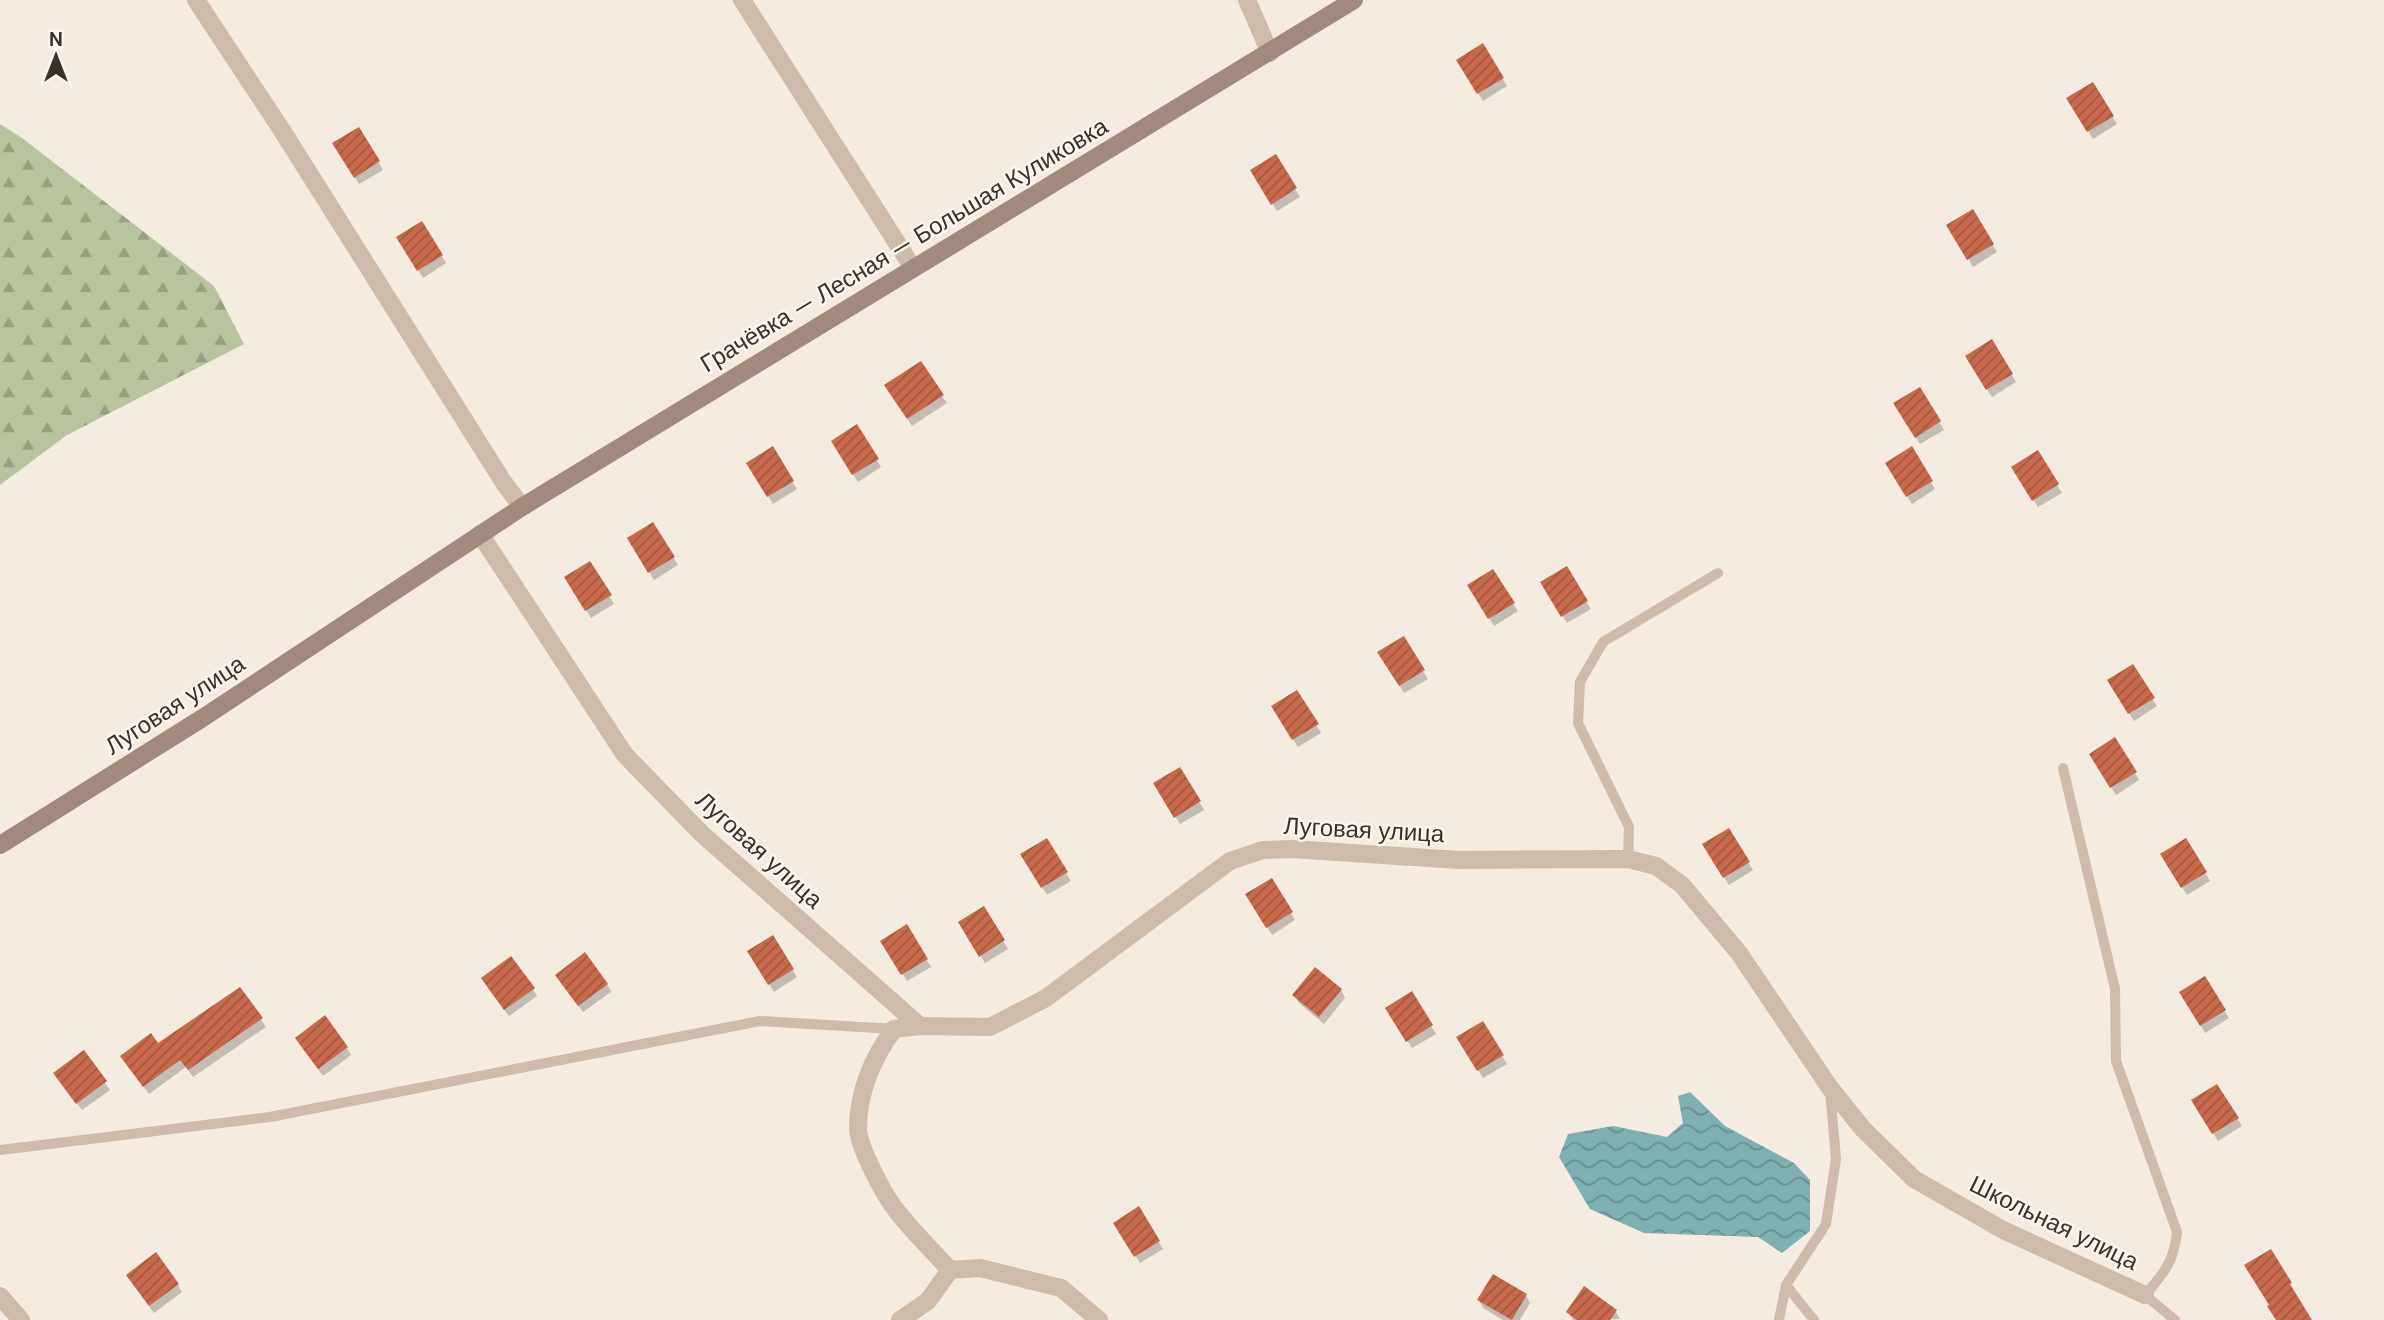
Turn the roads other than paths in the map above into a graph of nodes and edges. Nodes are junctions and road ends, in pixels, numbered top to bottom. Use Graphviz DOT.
graph roads {
  1 [pos="196,0"];
  2 [pos="742,0"];
  3 [pos="1247,0"];
  4 [pos="1354,0"];
  5 [pos="1270,52"];
  6 [pos="913,268"];
  7 [pos="522,507"];
  8 [pos="480,534"];
  9 [pos="1718,573"];
  10 [pos="2063,768"];
  11 [pos="0,845"];
  12 [pos="1628,859"];
  13 [pos="920,1026"];
  14 [pos="894,1030"];
  15 [pos="1830,1088"];
  16 [pos="0,1150"];
  17 [pos="950,1270"];
  18 [pos="1786,1285"];
  19 [pos="2145,1295"];
  20 [pos="0,1296"];
  21 [pos="21,1320"];
  22 [pos="900,1320"];
  23 [pos="1099,1320"];
  24 [pos="1779,1320"];
  25 [pos="1814,1320"];
  26 [pos="2175,1320"];
  1 -- 7 [label="street"];
  2 -- 6 [label="street"];
  3 -- 5 [label="street"];
  4 -- 5 [label="street, Грачёвка — Лесная — Большая Куликовка"];
  5 -- 6 [label="street, Грачёвка — Лесная — Большая Куликовка"];
  6 -- 7 [label="street, Грачёвка — Лесная — Большая Куликовка"];
  7 -- 8 [label="street, Грачёвка — Лесная — Большая Куликовка"];
  8 -- 11 [label="street, Луговая улица"];
  8 -- 13 [label="street, Луговая улица"];
  9 -- 12 [label="lane"];
  10 -- 19 [label="lane, Школьная улица"];
  12 -- 13 [label="street, Луговая улица"];
  12 -- 15 [label="street, Школьная улица"];
  13 -- 14 [label="street"];
  14 -- 16 [label="lane"];
  14 -- 17 [label="street"];
  15 -- 18 [label="lane"];
  15 -- 19 [label="street, Школьная улица"];
  17 -- 22 [label="street"];
  17 -- 23 [label="street"];
  18 -- 24 [label="lane"];
  18 -- 25 [label="lane"];
  19 -- 26 [label="lane"];
  20 -- 21 [label="street"];
}
